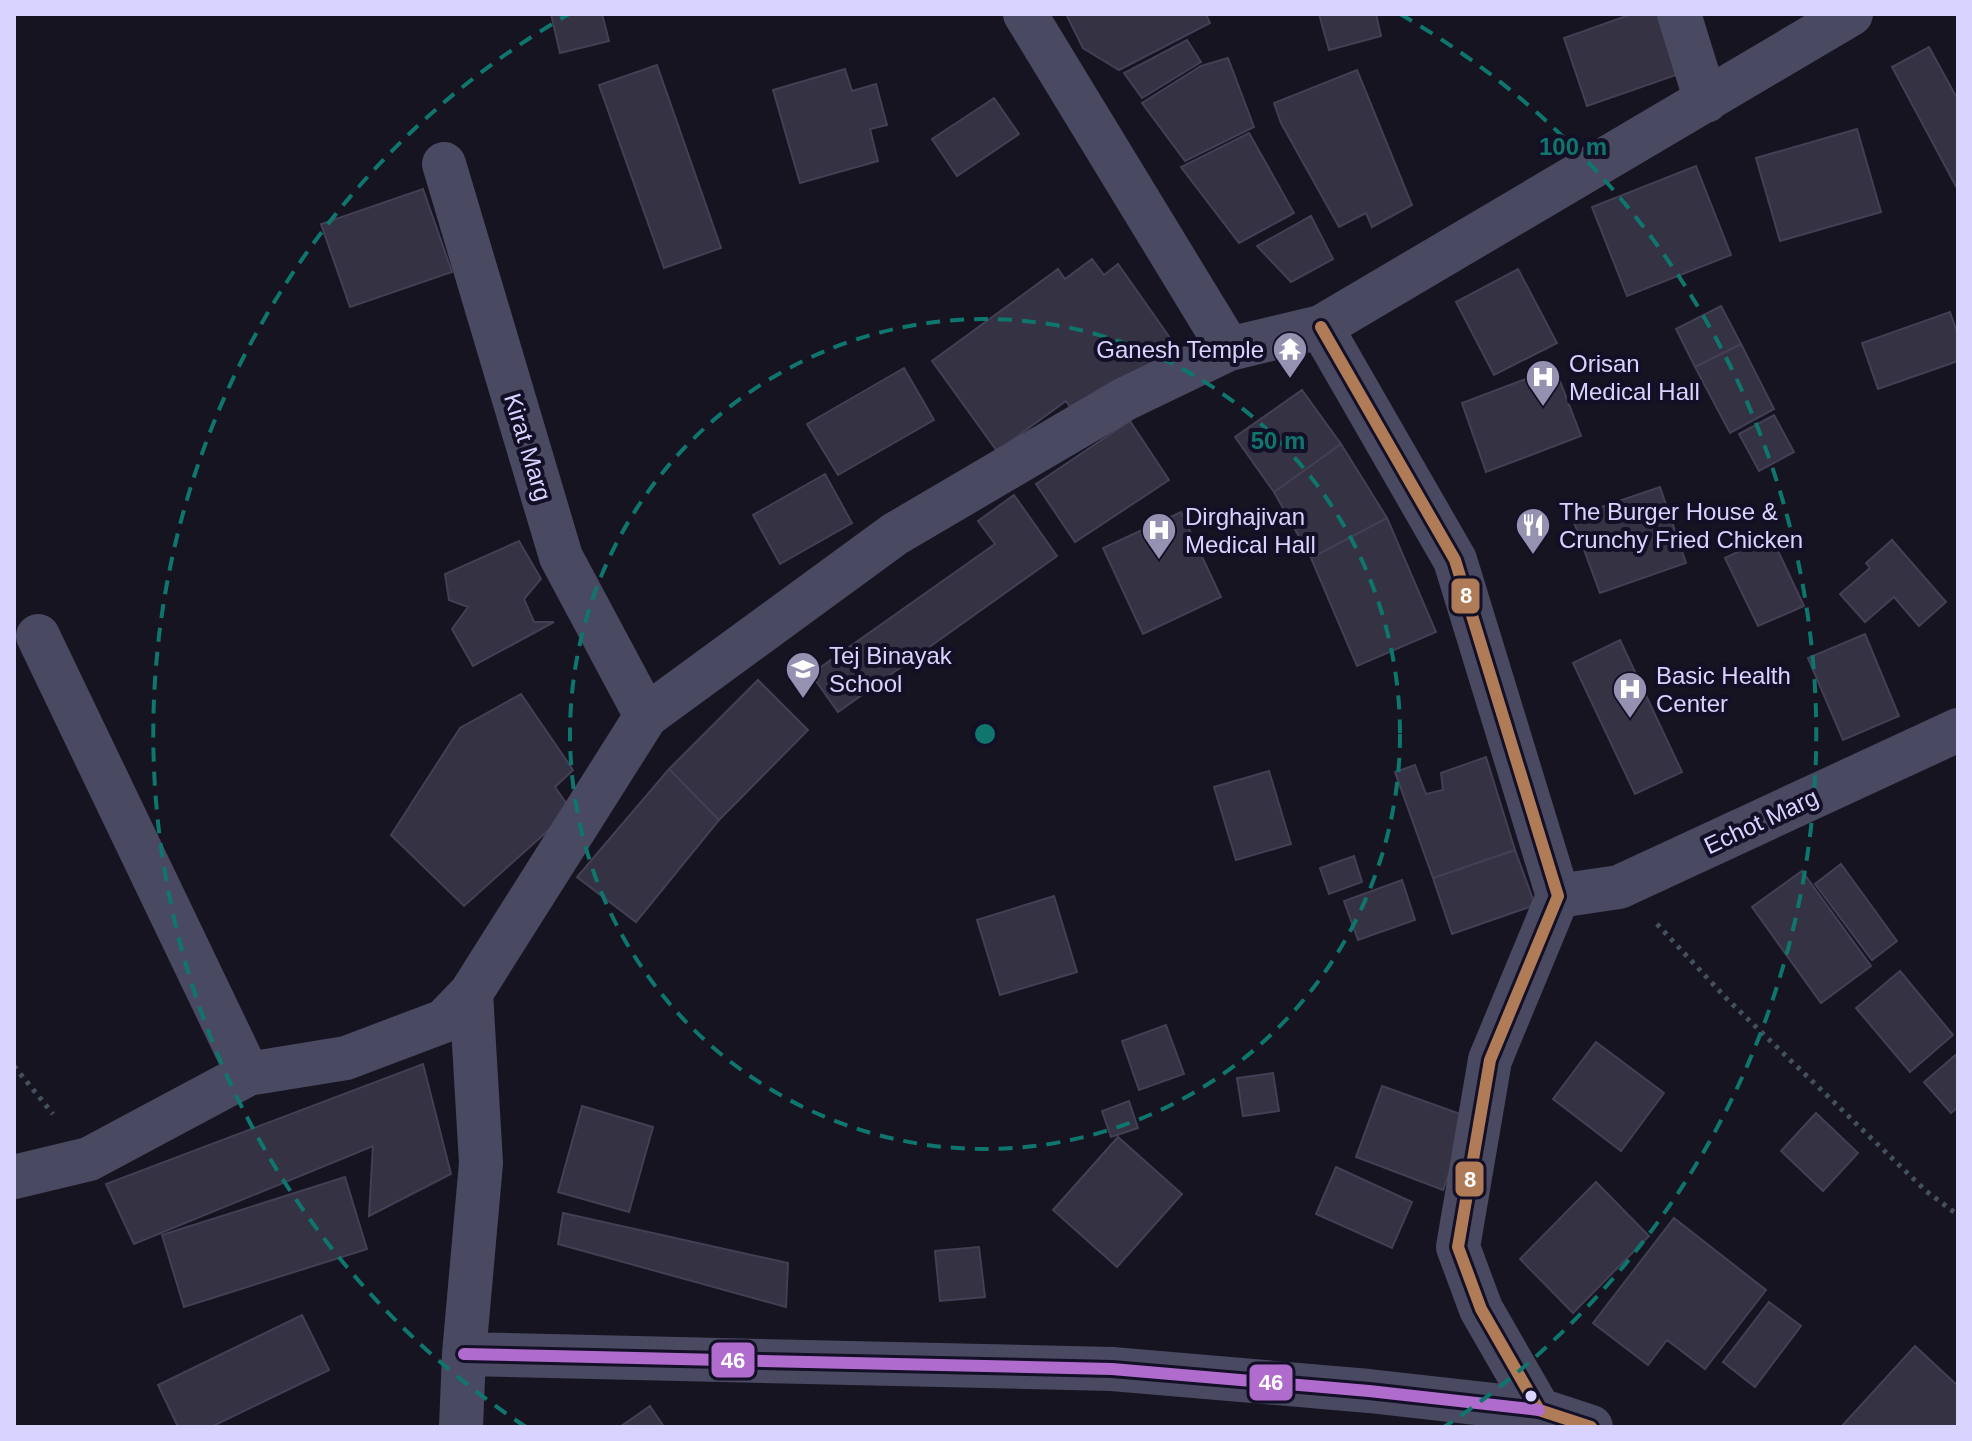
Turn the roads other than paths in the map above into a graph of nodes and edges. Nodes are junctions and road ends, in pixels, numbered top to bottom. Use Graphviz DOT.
graph roads {
  1 [pos="1025,14"];
  2 [pos="1679,14"];
  3 [pos="1851,14"];
  4 [pos="1706,101"];
  5 [pos="444,164"];
  6 [pos="1321,327"];
  7 [pos="1229,349"];
  8 [pos="38,636"];
  9 [pos="646,716"];
  10 [pos="1958,730"];
  11 [pos="1558,896"];
  12 [pos="471,993"];
  13 [pos="248,1074"];
  14 [pos="14,1177"];
  15 [pos="464,1354"];
  16 [pos="1539,1410"];
  17 [pos="461,1427"];
  18 [pos="1591,1427"];
  1 -- 7 [label="street"];
  2 -- 4 [label="street"];
  3 -- 4 [label="street"];
  4 -- 6 [label="street"];
  5 -- 9 [label="street, Kirat Marg"];
  6 -- 7 [label="street"];
  6 -- 11 [label="street"];
  7 -- 9 [label="street"];
  8 -- 13 [label="street"];
  9 -- 12 [label="street"];
  10 -- 11 [label="street, Echot Marg"];
  11 -- 16 [label="street"];
  12 -- 13 [label="street"];
  12 -- 15 [label="street"];
  13 -- 14 [label="street"];
  15 -- 16 [label="street"];
  15 -- 17 [label="street"];
  16 -- 18 [label="street"];
}
